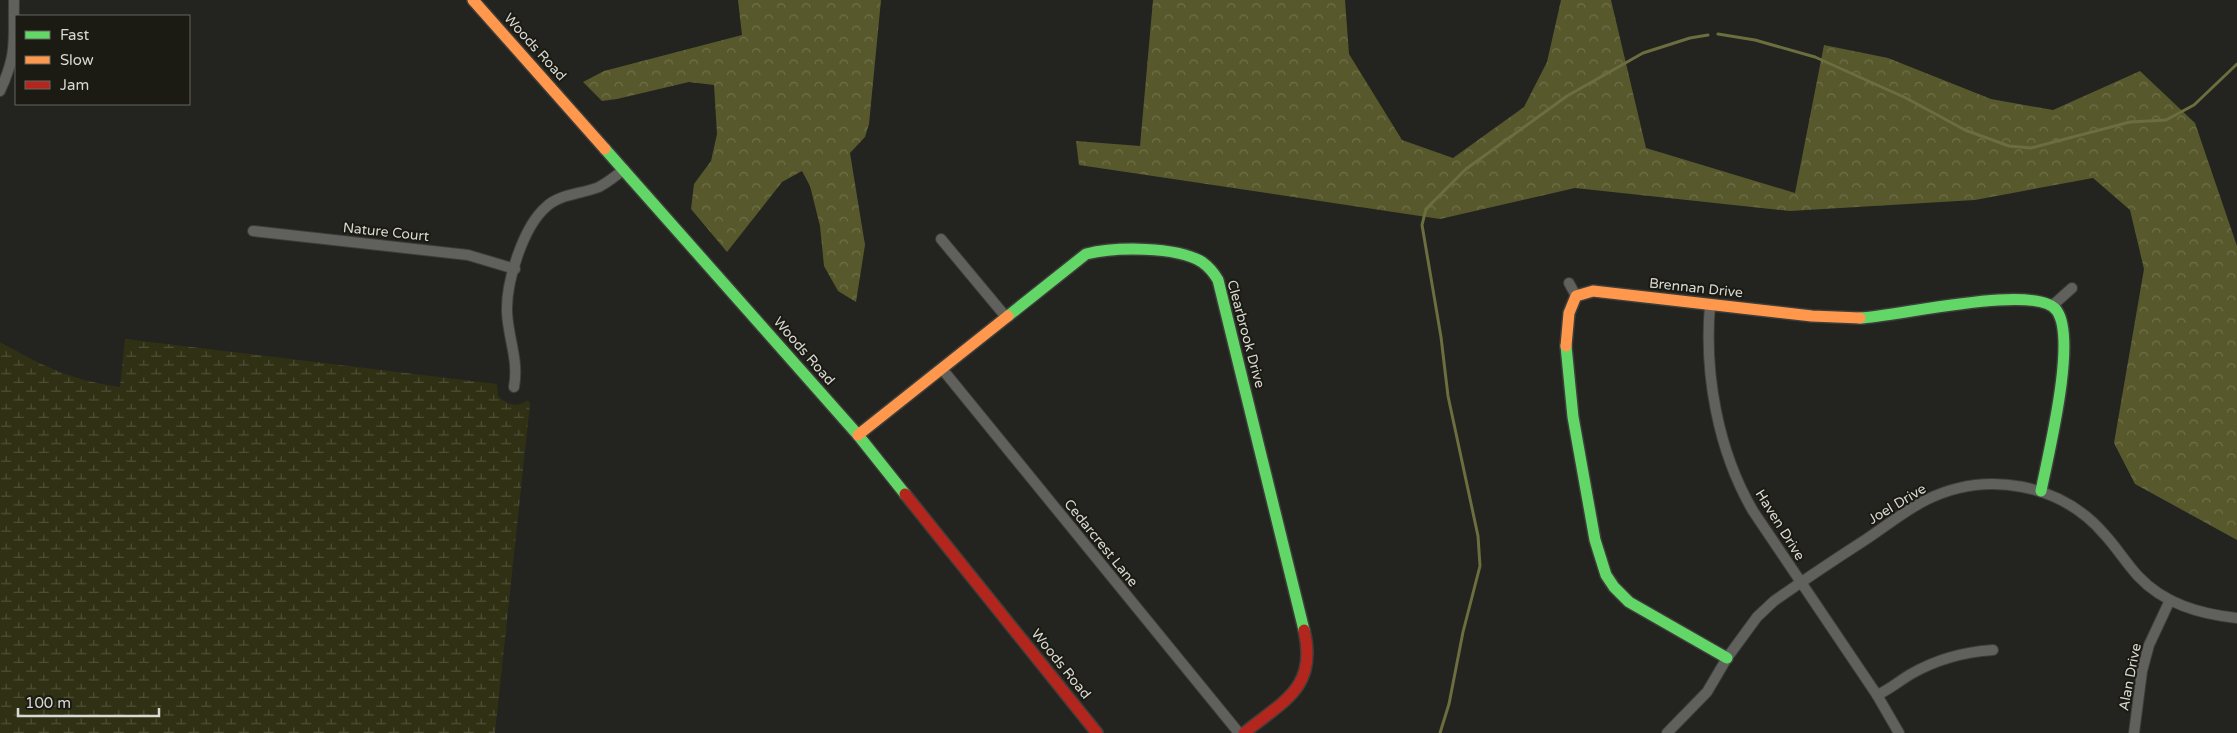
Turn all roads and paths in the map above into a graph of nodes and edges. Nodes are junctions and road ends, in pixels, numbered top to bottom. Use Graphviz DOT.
graph roads {
  1 [pos="14,0"];
  2 [pos="473,0"];
  3 [pos="0,91"];
  4 [pos="624,169"];
  5 [pos="252,231"];
  6 [pos="942,238"];
  7 [pos="515,268"];
  8 [pos="1569,283"];
  9 [pos="2072,288"];
  10 [pos="1576,296"];
  11 [pos="1710,305"];
  12 [pos="2053,305"];
  13 [pos="1006,317"];
  14 [pos="943,370"];
  15 [pos="514,387"];
  16 [pos="858,435"];
  17 [pos="2041,491"];
  18 [pos="1800,582"];
  19 [pos="2170,600"];
  20 [pos="2237,618"];
  21 [pos="1993,650"];
  22 [pos="1727,658"];
  23 [pos="1877,695"];
  24 [pos="1098,733"];
  25 [pos="1238,733"];
  26 [pos="1244,733"];
  27 [pos="1667,733"];
  28 [pos="1899,733"];
  29 [pos="2134,733"];
  1 -- 3 [label="street"];
  2 -- 4 [label="street, Woods Road"];
  4 -- 7 [label="street"];
  4 -- 16 [label="street, Woods Road"];
  5 -- 7 [label="street, Nature Court"];
  6 -- 13 [label="street"];
  7 -- 15 [label="street"];
  8 -- 10 [label="street"];
  9 -- 12 [label="street"];
  10 -- 11 [label="street, Brennan Drive"];
  10 -- 22 [label="street"];
  11 -- 12 [label="street, Brennan Drive"];
  11 -- 18 [label="street, Haven Drive"];
  12 -- 17 [label="street"];
  13 -- 14 [label="street, Clearbrook Drive"];
  13 -- 26 [label="street, Clearbrook Drive"];
  14 -- 16 [label="street, Clearbrook Drive"];
  14 -- 25 [label="street, Cedarcrest Lane"];
  16 -- 24 [label="street, Woods Road"];
  17 -- 18 [label="street, Joel Drive"];
  17 -- 19 [label="street, Joel Drive"];
  18 -- 22 [label="street, Joel Drive"];
  18 -- 23 [label="street, Haven Drive"];
  19 -- 20 [label="street, Joel Drive"];
  19 -- 29 [label="street, Alan Drive"];
  21 -- 23 [label="street"];
  22 -- 27 [label="street, Joel Drive"];
  23 -- 28 [label="street, Haven Drive"];
}
